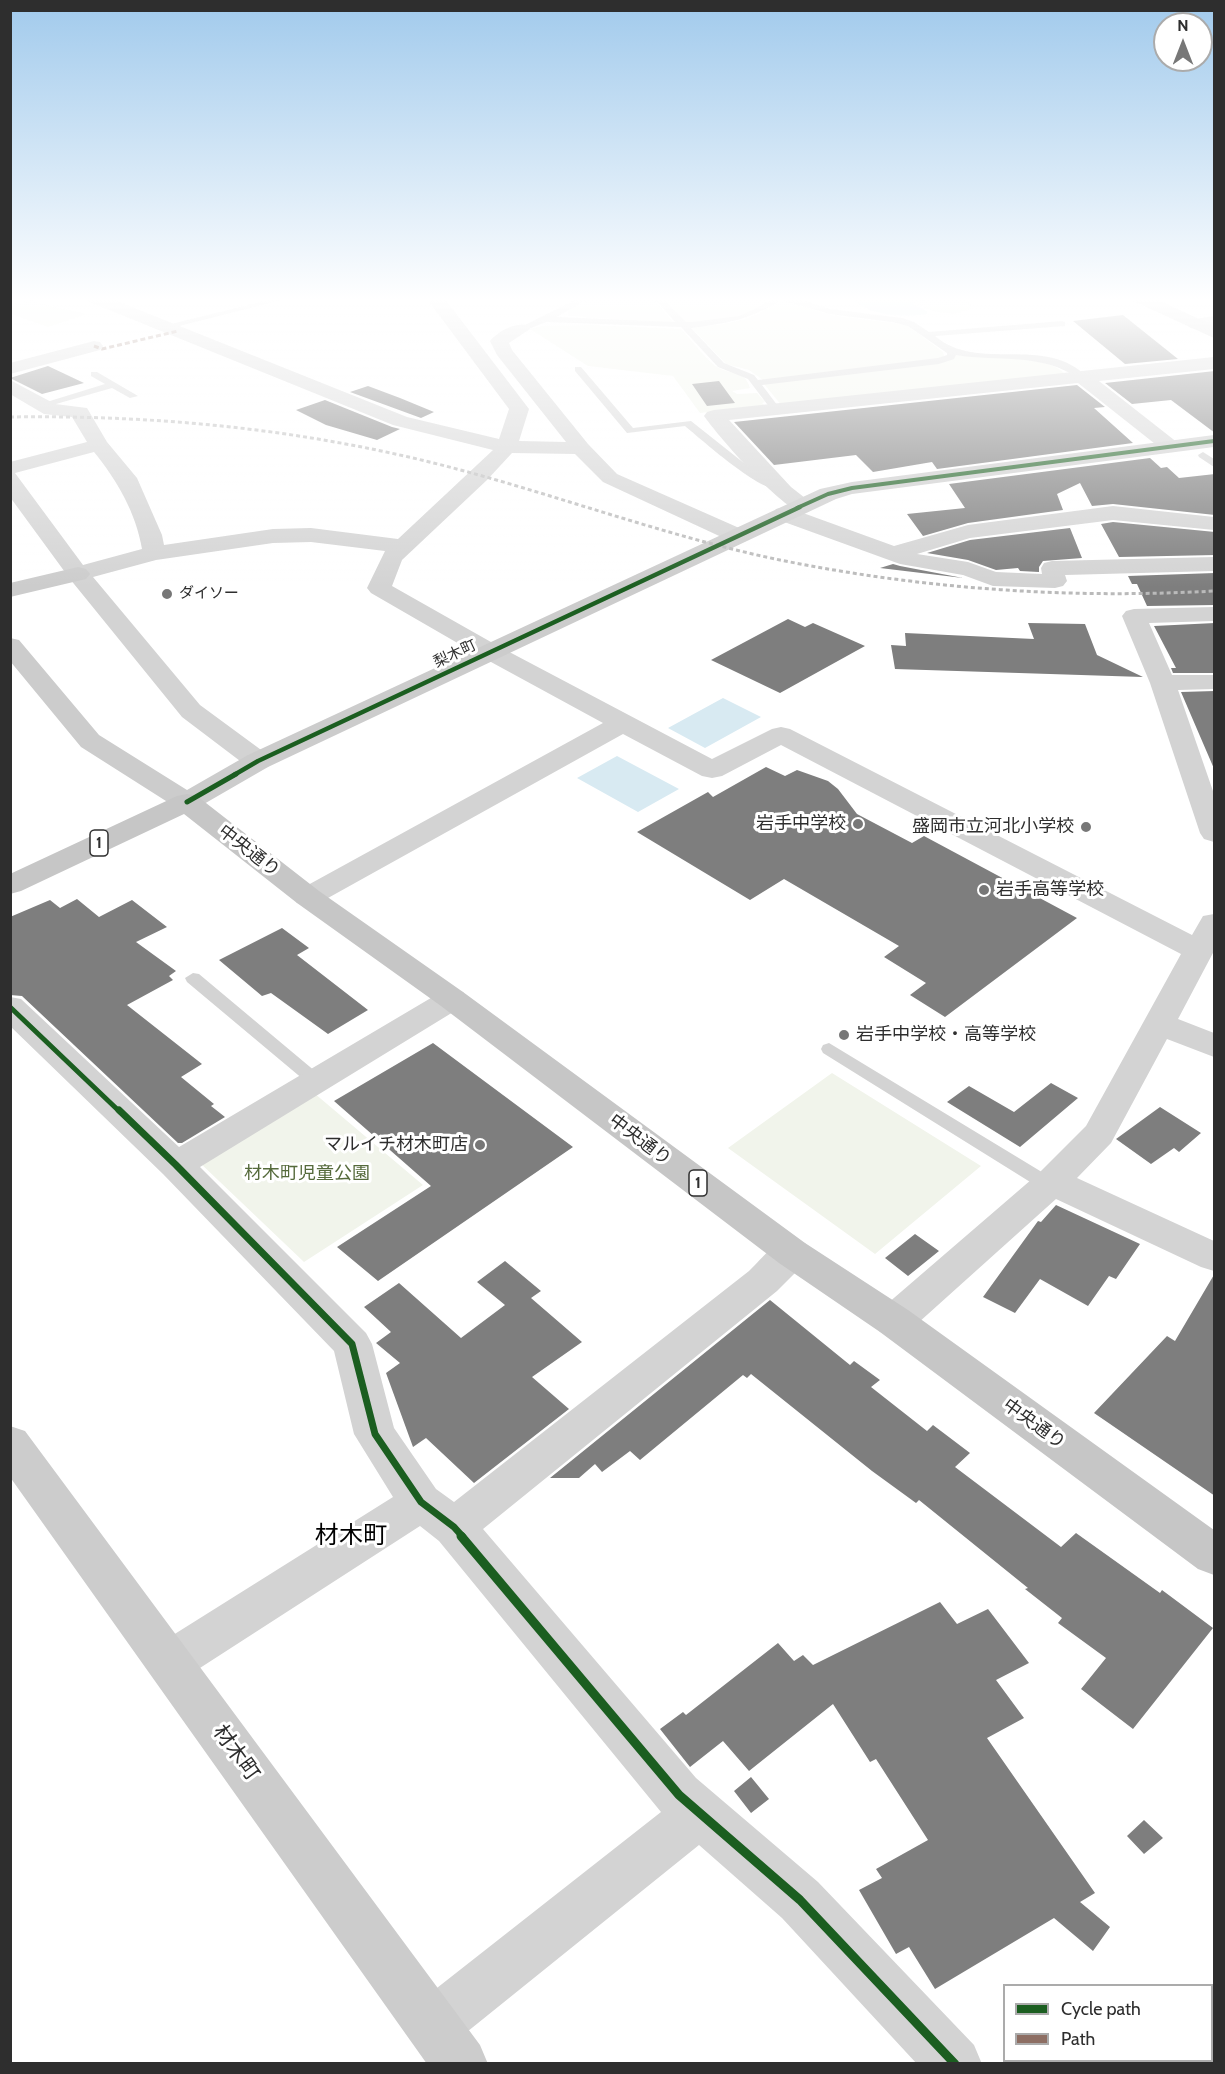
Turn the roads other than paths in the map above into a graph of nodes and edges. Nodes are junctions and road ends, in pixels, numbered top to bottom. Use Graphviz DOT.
graph roads {
  1 [pos="23,394"];
  2 [pos="85,394"];
  3 [pos="129,394"];
  4 [pos="333,394"];
  5 [pos="508,394"];
  6 [pos="538,394"];
  7 [pos="599,394"];
  8 [pos="765,394"];
  9 [pos="926,394"];
  10 [pos="1103,394"];
  11 [pos="133,396"];
  12 [pos="46,407"];
  13 [pos="10,410"];
  14 [pos="776,410"];
  15 [pos="99,445"];
  16 [pos="507,447"];
  17 [pos="1171,447"];
  18 [pos="581,448"];
  19 [pos="1212,453"];
  20 [pos="10,468"];
  21 [pos="10,478"];
  22 [pos="794,508"];
  23 [pos="1215,524"];
  24 [pos="738,536"];
  25 [pos="405,546"];
  26 [pos="154,553"];
  27 [pos="893,554"];
  28 [pos="1215,564"];
  29 [pos="78,574"];
  30 [pos="10,590"];
  31 [pos="1215,614"];
  32 [pos="10,645"];
  33 [pos="500,657"];
  34 [pos="1215,682"];
  35 [pos="1163,683"];
  36 [pos="623,723"];
  37 [pos="258,761"];
  38 [pos="187,802"];
  39 [pos="1215,833"];
  40 [pos="10,885"];
  41 [pos="308,897"];
  42 [pos="1206,937"];
  43 [pos="193,978"];
  44 [pos="452,999"];
  45 [pos="10,1007"];
  46 [pos="1159,1023"];
  47 [pos="1215,1046"];
  48 [pos="829,1049"];
  49 [pos="316,1082"];
  50 [pos="176,1165"];
  51 [pos="1050,1183"];
  52 [pos="792,1253"];
  53 [pos="1215,1257"];
  54 [pos="894,1321"];
  55 [pos="10,1443"];
  56 [pos="437,1515"];
  57 [pos="1215,1555"];
  58 [pos="170,1662"];
  59 [pos="699,1812"];
  60 [pos="447,2044"];
  61 [pos="955,2064"];
  1 -- 12 [label="street"];
  2 -- 12 [label="lane"];
  3 -- 11 [label="lane"];
  4 -- 16 [label="street"];
  5 -- 16 [label="street"];
  6 -- 18 [label="street"];
  7 -- 22 [label="lane"];
  8 -- 14 [label="lane"];
  9 -- 14 [label="street"];
  10 -- 17 [label="street"];
  12 -- 13 [label="street"];
  12 -- 15 [label="street"];
  14 -- 22 [label="street"];
  15 -- 20 [label="street"];
  15 -- 26 [label="street"];
  16 -- 18 [label="street"];
  16 -- 25 [label="street"];
  17 -- 19 [label="street"];
  17 -- 22 [label="street"];
  18 -- 24 [label="street"];
  19 -- 22 [label="street"];
  21 -- 29 [label="street"];
  22 -- 24 [label="street, 梨木町"];
  22 -- 27 [label="street"];
  22 -- 33 [label="street"];
  23 -- 27 [label="street"];
  24 -- 33 [label="street, 梨木町"];
  25 -- 26 [label="street"];
  25 -- 33 [label="street"];
  26 -- 29 [label="street"];
  27 -- 28 [label="street"];
  29 -- 30 [label="street"];
  29 -- 37 [label="street"];
  31 -- 35 [label="street"];
  32 -- 38 [label="street"];
  33 -- 36 [label="street"];
  33 -- 37 [label="street, 梨木町"];
  33 -- 38 [label="street"];
  34 -- 35 [label="street"];
  35 -- 39 [label="street"];
  36 -- 41 [label="street"];
  36 -- 42 [label="street"];
  37 -- 38 [label="street, 梨木町"];
  38 -- 40 [label="main road, 1"];
  38 -- 41 [label="main road, 中央通り / 1"];
  41 -- 44 [label="main road, 中央通り / 1"];
  42 -- 46 [label="street"];
  43 -- 49 [label="lane"];
  44 -- 49 [label="street"];
  44 -- 52 [label="main road, 中央通り / 1"];
  45 -- 50 [label="street"];
  46 -- 47 [label="street"];
  46 -- 51 [label="street"];
  48 -- 51 [label="lane"];
  49 -- 50 [label="street"];
  50 -- 56 [label="street"];
  51 -- 53 [label="street"];
  51 -- 54 [label="street"];
  52 -- 54 [label="main road, 中央通り / 1"];
  52 -- 56 [label="street"];
  54 -- 57 [label="main road, 中央通り / 1"];
  55 -- 58 [label="street, 材木町"];
  56 -- 58 [label="street"];
  56 -- 59 [label="street"];
  58 -- 60 [label="street, 材木町"];
  59 -- 60 [label="street"];
  59 -- 61 [label="street"];
}
